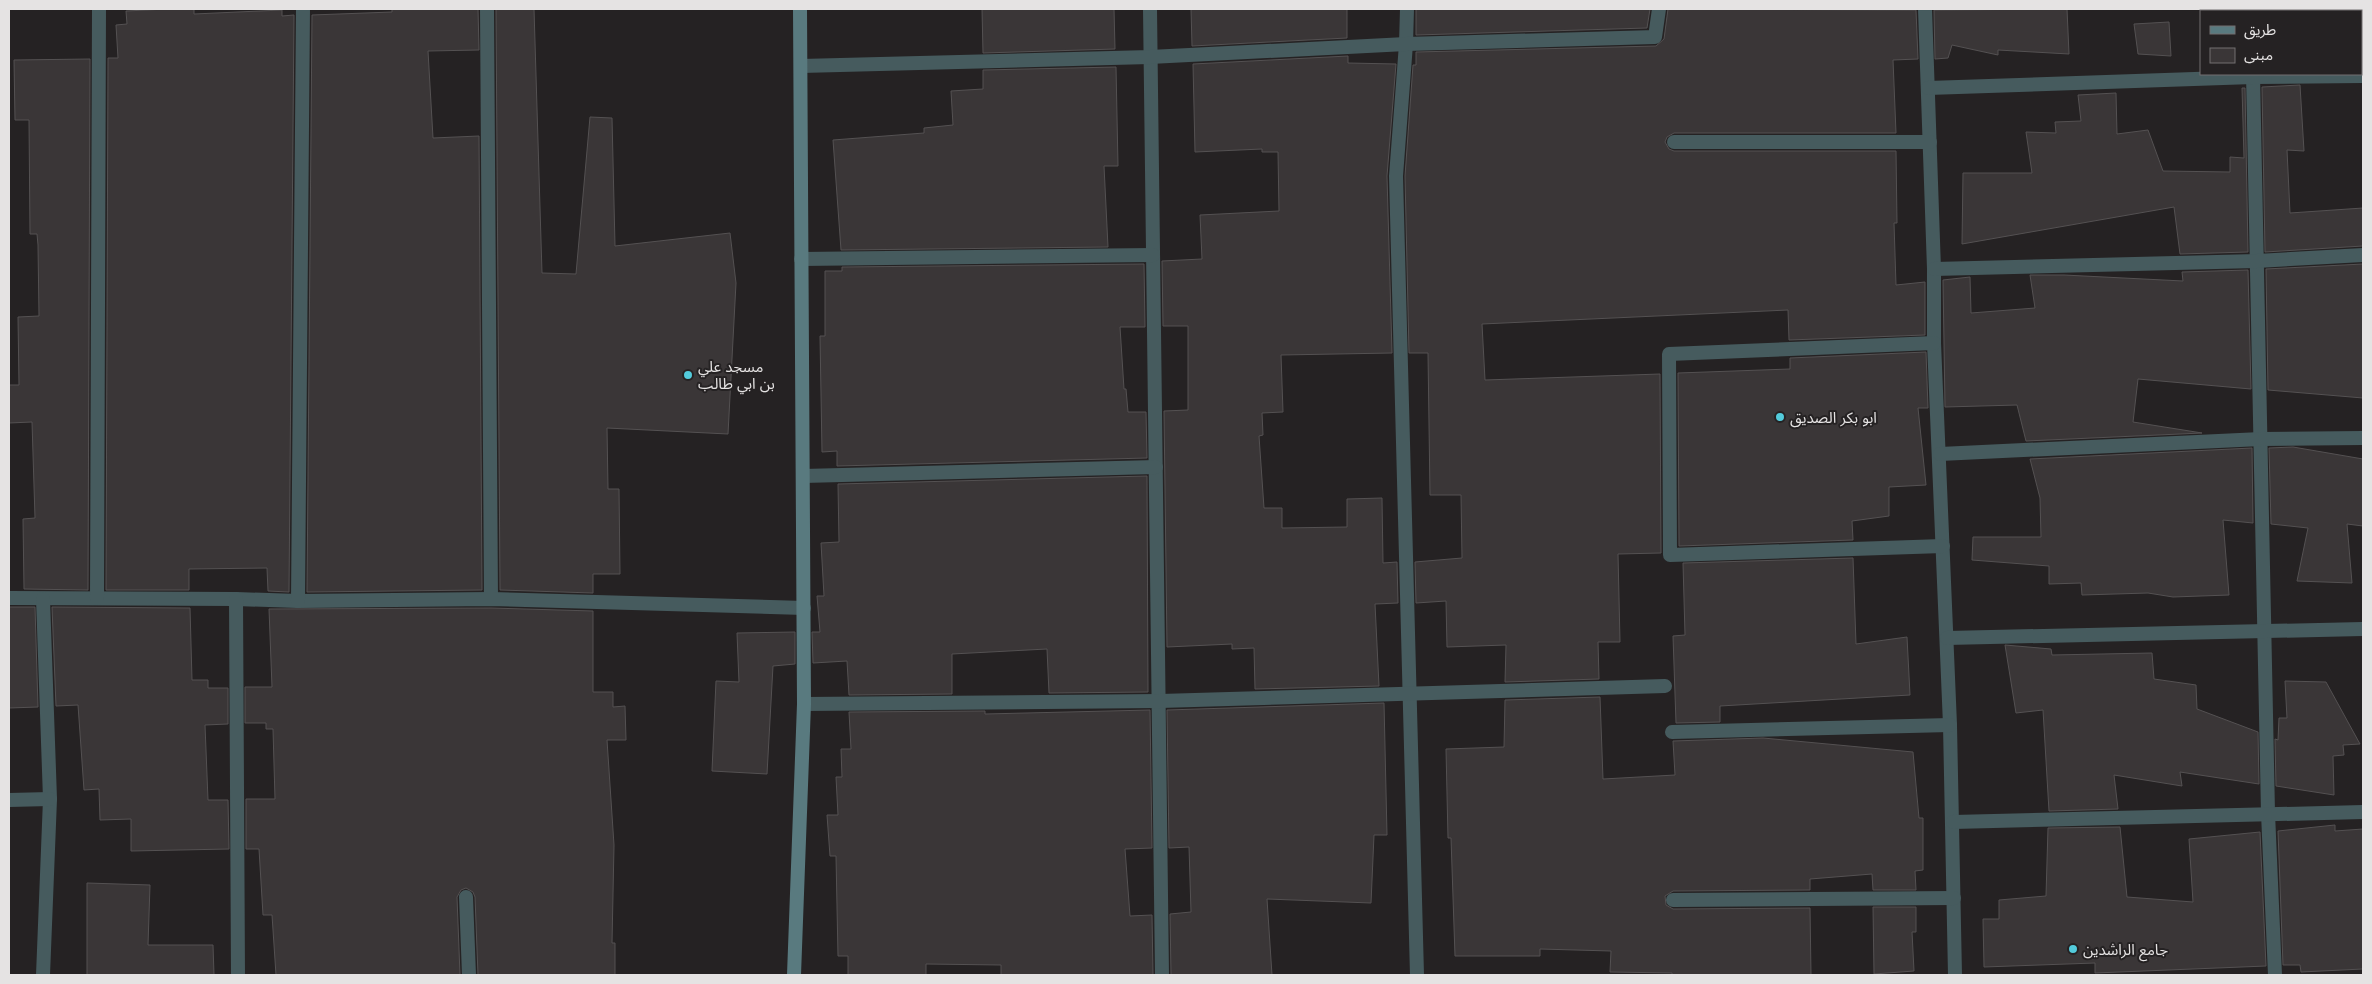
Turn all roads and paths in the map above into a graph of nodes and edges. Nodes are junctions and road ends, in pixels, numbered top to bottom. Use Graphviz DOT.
graph roads {
  1 [pos="99,9"];
  2 [pos="303,9"];
  3 [pos="487,9"];
  4 [pos="800,9"];
  5 [pos="1150,9"];
  6 [pos="1407,9"];
  7 [pos="1659,9"];
  8 [pos="1925,9"];
  9 [pos="1406,44"];
  10 [pos="1150,56"];
  11 [pos="800,66"];
  12 [pos="2253,76"];
  13 [pos="2363,76"];
  14 [pos="1928,88"];
  15 [pos="1674,142"];
  16 [pos="1930,142"];
  17 [pos="1153,255"];
  18 [pos="2363,256"];
  19 [pos="802,258"];
  20 [pos="2257,261"];
  21 [pos="1934,269"];
  22 [pos="1934,343"];
  23 [pos="2363,438"];
  24 [pos="2260,439"];
  25 [pos="1940,454"];
  26 [pos="1156,467"];
  27 [pos="803,476"];
  28 [pos="1944,546"];
  29 [pos="9,598"];
  30 [pos="97,598"];
  31 [pos="236,598"];
  32 [pos="43,599"];
  33 [pos="491,599"];
  34 [pos="298,601"];
  35 [pos="804,608"];
  36 [pos="2363,629"];
  37 [pos="2265,630"];
  38 [pos="1947,638"];
  39 [pos="1665,686"];
  40 [pos="1409,694"];
  41 [pos="1160,701"];
  42 [pos="804,704"];
  43 [pos="1950,725"];
  44 [pos="1672,732"];
  45 [pos="50,799"];
  46 [pos="9,800"];
  47 [pos="2363,812"];
  48 [pos="2268,813"];
  49 [pos="1953,822"];
  50 [pos="466,897"];
  51 [pos="1954,898"];
  52 [pos="1673,900"];
  53 [pos="43,975"];
  54 [pos="238,975"];
  55 [pos="469,975"];
  56 [pos="794,975"];
  57 [pos="1162,975"];
  58 [pos="1417,975"];
  59 [pos="1955,975"];
  60 [pos="2275,975"];
  1 -- 30 [label="street"];
  2 -- 34 [label="street"];
  3 -- 33 [label="street"];
  4 -- 11 [label="main road"];
  5 -- 10 [label="street"];
  6 -- 9 [label="street"];
  7 -- 9 [label="street"];
  8 -- 14 [label="street"];
  9 -- 10 [label="street"];
  9 -- 40 [label="street"];
  10 -- 11 [label="street"];
  10 -- 17 [label="street"];
  11 -- 19 [label="main road"];
  12 -- 13 [label="street"];
  12 -- 14 [label="street"];
  12 -- 20 [label="street"];
  14 -- 16 [label="street"];
  15 -- 16 [label="street"];
  16 -- 21 [label="street"];
  17 -- 19 [label="street"];
  17 -- 26 [label="street"];
  18 -- 20 [label="street"];
  19 -- 27 [label="main road"];
  20 -- 21 [label="street"];
  20 -- 24 [label="street"];
  21 -- 22 [label="street"];
  22 -- 25 [label="street"];
  22 -- 28 [label="street"];
  23 -- 24 [label="street"];
  24 -- 25 [label="street"];
  24 -- 37 [label="street"];
  25 -- 28 [label="street"];
  26 -- 27 [label="street"];
  26 -- 41 [label="street"];
  27 -- 35 [label="main road"];
  28 -- 38 [label="street"];
  29 -- 32 [label="street"];
  30 -- 31 [label="street"];
  30 -- 32 [label="street"];
  31 -- 34 [label="street"];
  31 -- 54 [label="street"];
  32 -- 45 [label="street"];
  33 -- 34 [label="street"];
  33 -- 35 [label="street"];
  35 -- 42 [label="main road"];
  36 -- 37 [label="street"];
  37 -- 38 [label="street"];
  37 -- 48 [label="street"];
  38 -- 43 [label="street"];
  39 -- 40 [label="street"];
  40 -- 41 [label="street"];
  40 -- 58 [label="street"];
  41 -- 42 [label="street"];
  41 -- 57 [label="street"];
  42 -- 56 [label="main road"];
  43 -- 44 [label="street"];
  43 -- 49 [label="street"];
  45 -- 46 [label="street"];
  45 -- 53 [label="street"];
  47 -- 48 [label="street"];
  48 -- 49 [label="street"];
  48 -- 60 [label="street"];
  49 -- 51 [label="street"];
  50 -- 55 [label="street"];
  51 -- 52 [label="street"];
  51 -- 59 [label="street"];
}
